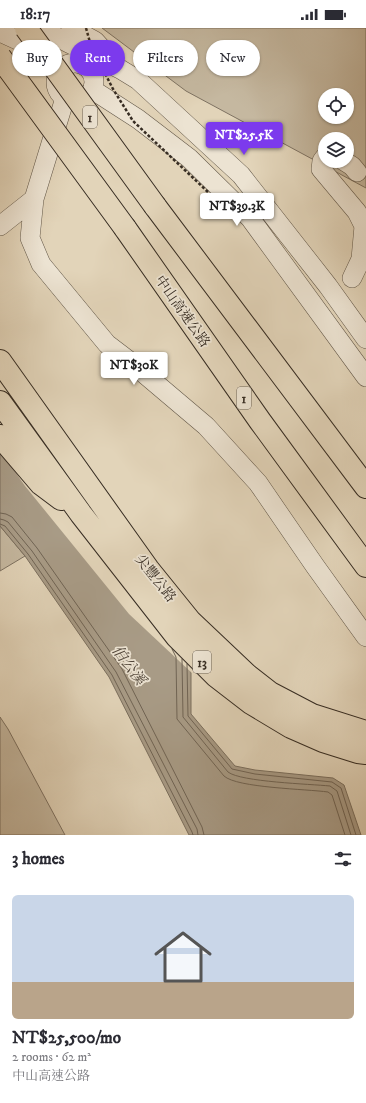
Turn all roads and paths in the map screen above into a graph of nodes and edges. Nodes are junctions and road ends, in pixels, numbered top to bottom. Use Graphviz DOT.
graph roads {
  1 [pos="26,28"];
  2 [pos="39,28"];
  3 [pos="71,28"];
  4 [pos="86,28"];
  5 [pos="0,32"];
  6 [pos="93,40"];
  7 [pos="70,44"];
  8 [pos="0,57"];
  9 [pos="70,64"];
  10 [pos="125,72"];
  11 [pos="93,76"];
  12 [pos="93,90"];
  13 [pos="65,98"];
  14 [pos="321,168"];
  15 [pos="209,193"];
  16 [pos="34,199"];
  17 [pos="0,226"];
  18 [pos="365,228"];
  19 [pos="359,282"];
  20 [pos="328,286"];
  21 [pos="310,300"];
  22 [pos="366,339"];
  23 [pos="0,361"];
  24 [pos="366,377"];
  25 [pos="0,402"];
  26 [pos="0,436"];
  27 [pos="366,487"];
  28 [pos="81,514"];
  29 [pos="366,566"];
  30 [pos="366,637"];
  31 [pos="366,732"];
  32 [pos="366,753"];
  1 -- 27 [label="main road, 1, bridge"];
  2 -- 7 [label="street"];
  3 -- 6 [label="street"];
  4 -- 15 [label="path, bridge"];
  5 -- 9 [label="street"];
  8 -- 29 [label="main road, 中山高速公路 / 1, bridge"];
  9 -- 13 [label="street"];
  10 -- 20 [label="street"];
  11 -- 12 [label="street"];
  12 -- 13 [label="street"];
  12 -- 21 [label="street"];
  13 -- 16 [label="street"];
  14 -- 18 [label="street"];
  16 -- 17 [label="street"];
  16 -- 30 [label="street"];
  18 -- 19 [label="street"];
  19 -- 20 [label="street"];
  20 -- 21 [label="street"];
  20 -- 22 [label="street"];
  21 -- 24 [label="street"];
  23 -- 31 [label="main road, 尖豐公路 / 13"];
  25 -- 28 [label="main road, 尖豐公路 / 13"];
  26 -- 28 [label="main road"];
  28 -- 32 [label="main road, 尖豐公路 / 13"];
}
